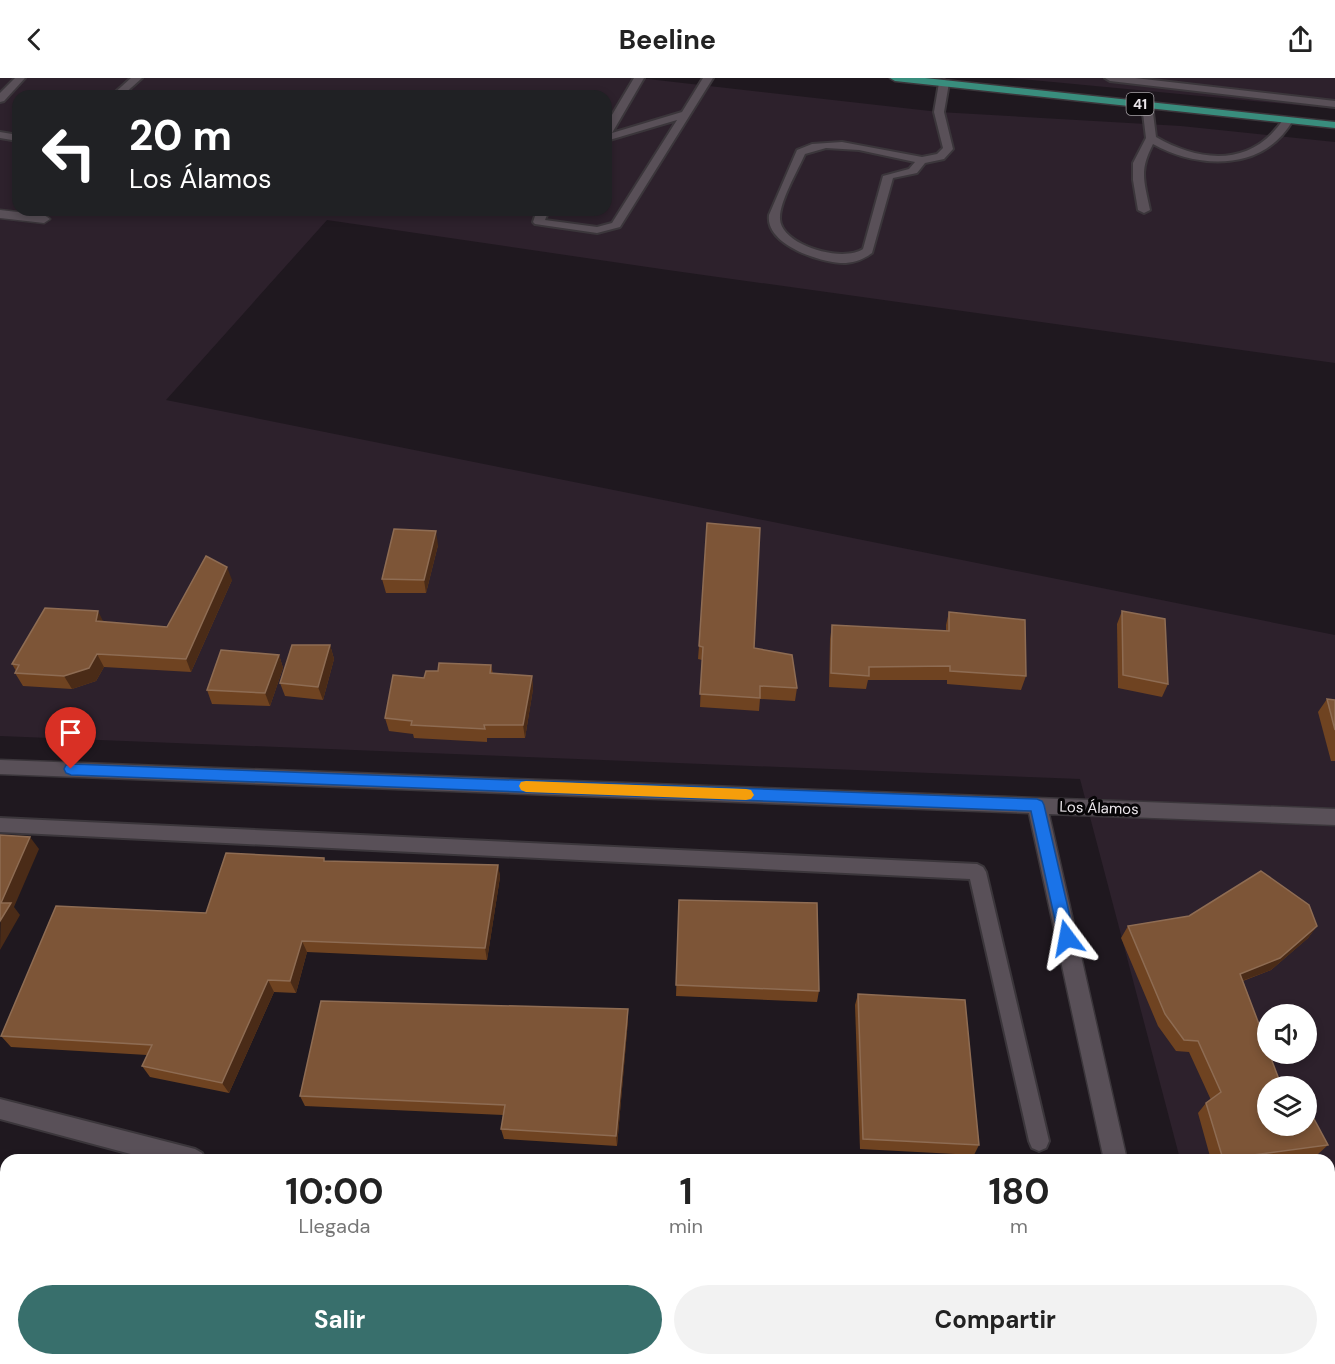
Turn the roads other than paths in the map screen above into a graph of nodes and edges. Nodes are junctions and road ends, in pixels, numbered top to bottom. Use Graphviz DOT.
graph roads {
  1 [pos="20,78"];
  2 [pos="137,78"];
  3 [pos="639,78"];
  4 [pos="708,78"];
  5 [pos="895,78"];
  6 [pos="1110,78"];
  7 [pos="944,83"];
  8 [pos="123,90"];
  9 [pos="0,99"];
  10 [pos="1335,104"];
  11 [pos="1147,105"];
  12 [pos="686,114"];
  13 [pos="1288,120"];
  14 [pos="612,125"];
  15 [pos="1335,125"];
  16 [pos="612,134"];
  17 [pos="1151,138"];
  18 [pos="922,159"];
  19 [pos="881,163"];
  20 [pos="1144,210"];
  21 [pos="18,216"];
  22 [pos="541,216"];
  23 [pos="44,219"];
  24 [pos="0,767"];
  25 [pos="1037,805"];
  26 [pos="1335,817"];
  27 [pos="0,825"];
  28 [pos="0,1109"];
  29 [pos="1039,1141"];
  30 [pos="172,1154"];
  31 [pos="1115,1154"];
  1 -- 9 [label="lane"];
  2 -- 8 [label="lane"];
  3 -- 14 [label="lane"];
  4 -- 12 [label="lane"];
  5 -- 7 [label="main road, 41"];
  6 -- 10 [label="lane"];
  7 -- 11 [label="main road, 41"];
  7 -- 18 [label="lane"];
  11 -- 13 [label="main road, 41"];
  11 -- 17 [label="lane"];
  12 -- 16 [label="lane"];
  12 -- 22 [label="lane"];
  13 -- 15 [label="main road, 41"];
  13 -- 17 [label="lane"];
  17 -- 20 [label="lane"];
  18 -- 19 [label="lane"];
  18 -- 19 [label="lane"];
  19 -- 19 [label="lane"];
  21 -- 23 [label="street"];
  24 -- 25 [label="street, Los Álamos"];
  25 -- 26 [label="street, Los Álamos"];
  25 -- 31 [label="street"];
  27 -- 29 [label="lane"];
  28 -- 30 [label="lane"];
}
